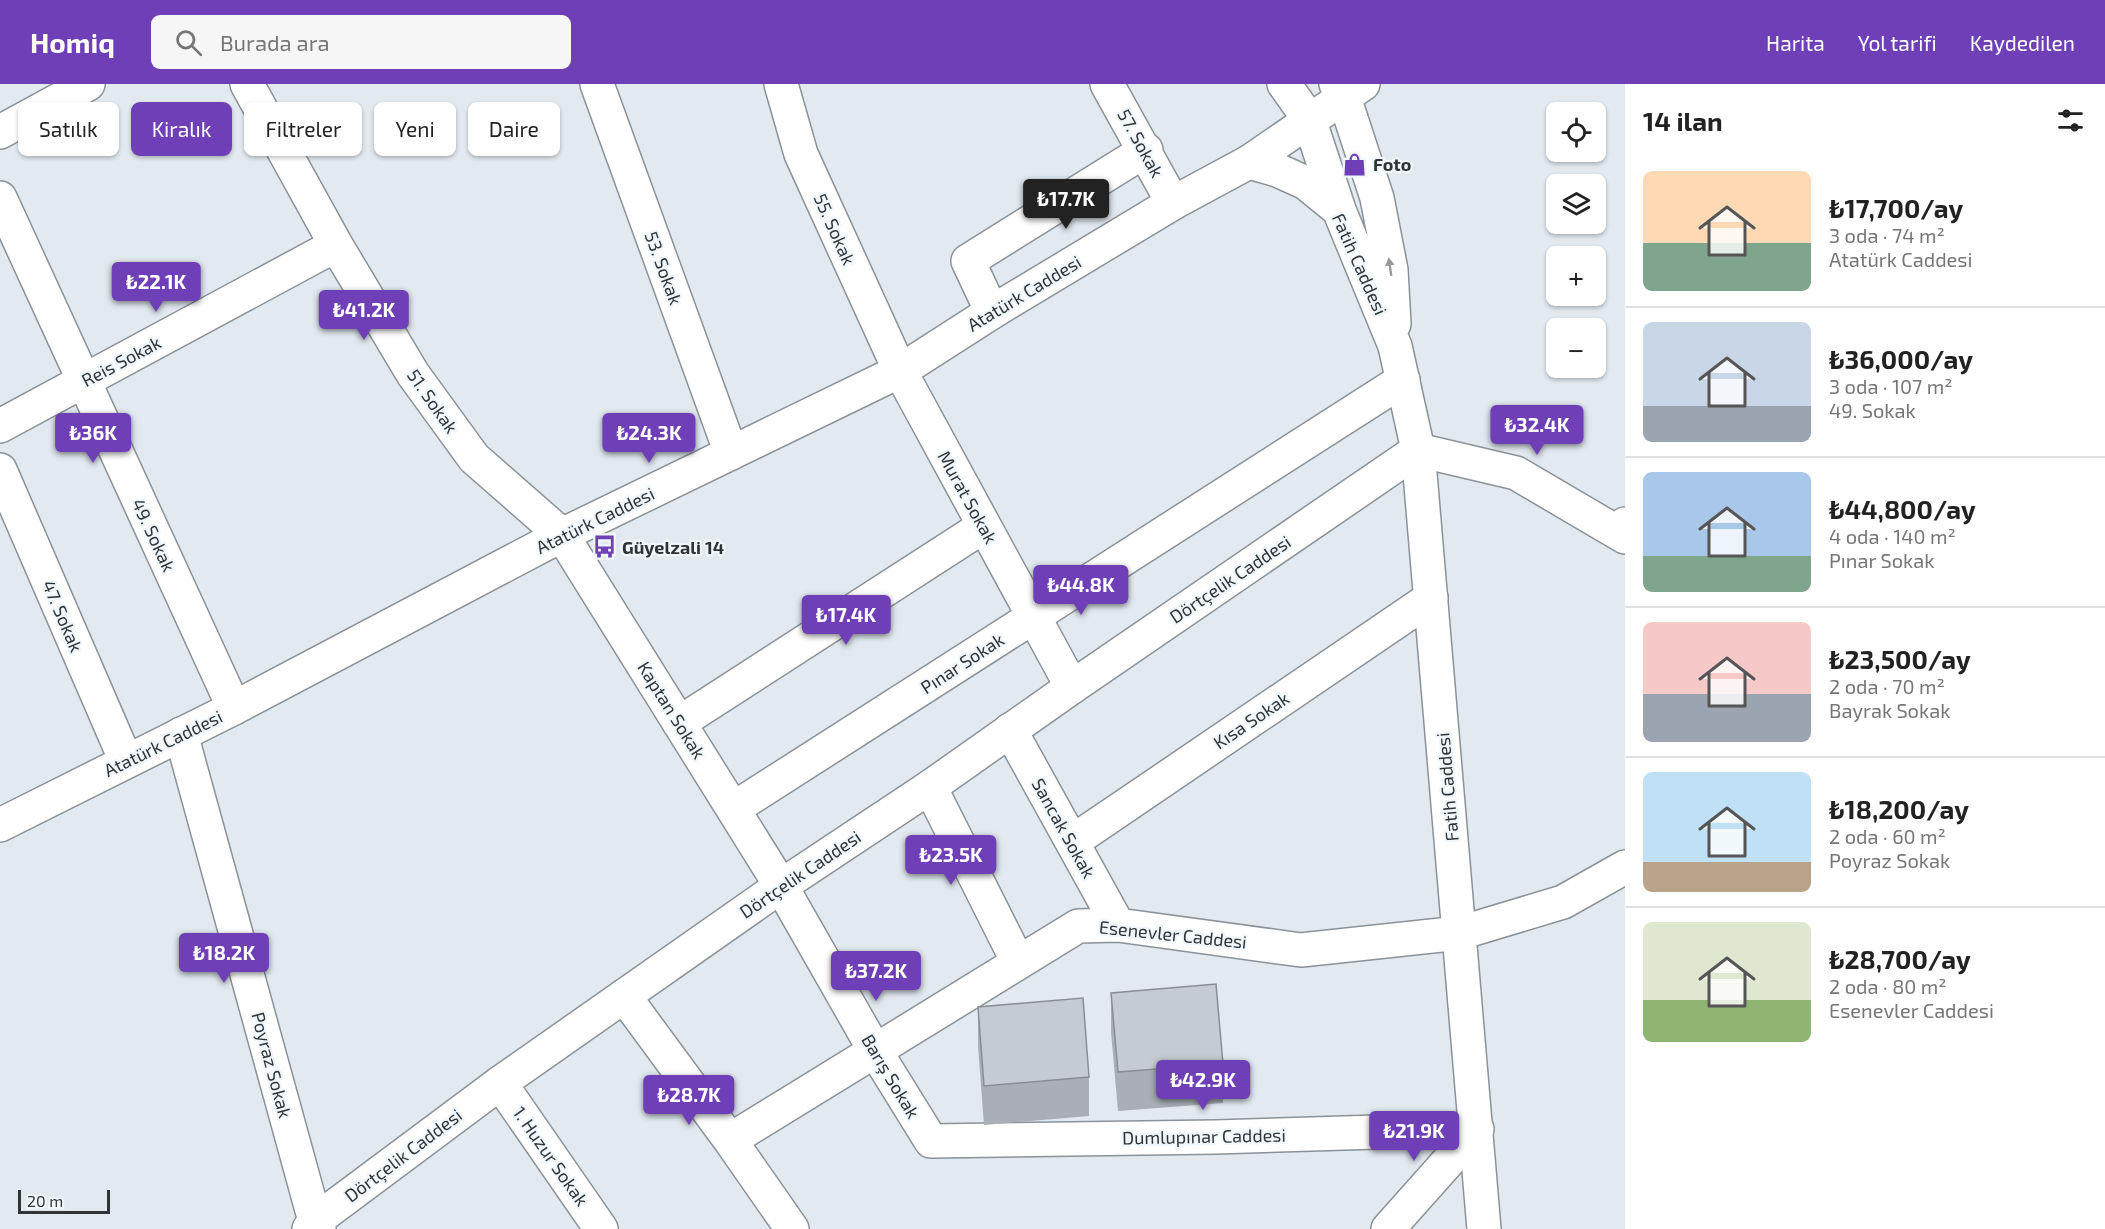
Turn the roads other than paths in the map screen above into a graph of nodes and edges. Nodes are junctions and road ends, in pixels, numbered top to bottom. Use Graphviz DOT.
graph roads {
  1 [pos="88,84"];
  2 [pos="247,84"];
  3 [pos="597,84"];
  4 [pos="781,84"];
  5 [pos="1107,84"];
  6 [pos="1284,84"];
  7 [pos="1348,88"];
  8 [pos="1310,119"];
  9 [pos="0,132"];
  10 [pos="1146,150"];
  11 [pos="1249,162"];
  12 [pos="0,198"];
  13 [pos="1173,203"];
  14 [pos="1339,210"];
  15 [pos="336,245"];
  16 [pos="992,312"];
  17 [pos="1395,346"];
  18 [pos="900,370"];
  19 [pos="1403,380"];
  20 [pos="83,382"];
  21 [pos="0,426"];
  22 [pos="1418,450"];
  23 [pos="730,453"];
  24 [pos="0,470"];
  25 [pos="984,526"];
  26 [pos="1624,532"];
  27 [pos="562,535"];
  28 [pos="1431,598"];
  29 [pos="1034,616"];
  30 [pos="1072,687"];
  31 [pos="234,708"];
  32 [pos="680,723"];
  33 [pos="1010,730"];
  34 [pos="182,734"];
  35 [pos="126,761"];
  36 [pos="930,787"];
  37 [pos="733,809"];
  38 [pos="0,825"];
  39 [pos="1072,842"];
  40 [pos="1625,867"];
  41 [pos="781,886"];
  42 [pos="1118,925"];
  43 [pos="1460,933"];
  44 [pos="1018,962"];
  45 [pos="624,996"];
  46 [pos="874,1049"];
  47 [pos="500,1083"];
  48 [pos="1477,1129"];
  49 [pos="730,1140"];
  50 [pos="931,1141"];
  51 [pos="314,1226"];
  52 [pos="601,1229"];
  53 [pos="792,1229"];
  54 [pos="1388,1229"];
  55 [pos="1484,1229"];
  1 -- 9 [label="street"];
  2 -- 15 [label="street, 51. Sokak"];
  3 -- 23 [label="street, 53. Sokak"];
  4 -- 18 [label="street, 55. Sokak"];
  5 -- 10 [label="street, 57. Sokak"];
  6 -- 8 [label="street"];
  7 -- 8 [label="street, Atatürk Caddesi"];
  17 -- 7 [label="street, Fatih Caddesi, one-way"];
  8 -- 11 [label="street, Atatürk Caddesi"];
  8 -- 14 [label="street"];
  10 -- 13 [label="street, 57. Sokak"];
  10 -- 16 [label="street"];
  11 -- 13 [label="street, Atatürk Caddesi"];
  11 -- 14 [label="street, Fatih Caddesi"];
  12 -- 20 [label="street, 49. Sokak"];
  13 -- 16 [label="street, Atatürk Caddesi"];
  14 -- 17 [label="street, Fatih Caddesi"];
  15 -- 20 [label="street, Reis Sokak"];
  15 -- 27 [label="street, 51. Sokak"];
  16 -- 18 [label="street, Atatürk Caddesi"];
  17 -- 19 [label="street, Fatih Caddesi"];
  18 -- 23 [label="street, Atatürk Caddesi"];
  18 -- 25 [label="street, Murat Sokak"];
  19 -- 22 [label="street, Fatih Caddesi"];
  19 -- 29 [label="street, Pınar Sokak"];
  20 -- 21 [label="street, Reis Sokak"];
  20 -- 31 [label="street, 49. Sokak"];
  22 -- 26 [label="street"];
  22 -- 28 [label="street, Fatih Caddesi"];
  22 -- 30 [label="street, Dörtçelik Caddesi"];
  23 -- 27 [label="street, Atatürk Caddesi"];
  24 -- 35 [label="street, 47. Sokak"];
  25 -- 29 [label="street, Murat Sokak"];
  25 -- 32 [label="street"];
  27 -- 31 [label="street, Atatürk Caddesi"];
  27 -- 32 [label="street, Kaptan Sokak"];
  28 -- 39 [label="street, Kısa Sokak"];
  28 -- 43 [label="street, Fatih Caddesi"];
  29 -- 30 [label="street, Murat Sokak"];
  29 -- 37 [label="street, Pınar Sokak"];
  30 -- 33 [label="street, Dörtçelik Caddesi"];
  31 -- 34 [label="street, Atatürk Caddesi"];
  32 -- 37 [label="street, Kaptan Sokak"];
  33 -- 36 [label="street, Dörtçelik Caddesi"];
  33 -- 39 [label="street, Sancak Sokak"];
  34 -- 35 [label="street, Atatürk Caddesi"];
  34 -- 51 [label="street, Poyraz Sokak"];
  35 -- 38 [label="street, Atatürk Caddesi"];
  36 -- 41 [label="street, Dörtçelik Caddesi"];
  36 -- 44 [label="street"];
  37 -- 41 [label="street, Kaptan Sokak"];
  39 -- 42 [label="street, Sancak Sokak"];
  40 -- 43 [label="street, Esenevler Caddesi"];
  41 -- 45 [label="street, Dörtçelik Caddesi"];
  41 -- 46 [label="street, Barış Sokak"];
  42 -- 43 [label="street, Esenevler Caddesi"];
  42 -- 44 [label="street, Esenevler Caddesi"];
  43 -- 48 [label="street, Fatih Caddesi"];
  44 -- 46 [label="street, Esenevler Caddesi"];
  45 -- 47 [label="street, Dörtçelik Caddesi"];
  45 -- 49 [label="street"];
  46 -- 49 [label="street, Esenevler Caddesi"];
  46 -- 50 [label="street, Barış Sokak"];
  47 -- 51 [label="street, Dörtçelik Caddesi"];
  47 -- 52 [label="street, 1. Huzur Sokak"];
  48 -- 50 [label="street, Dumlupınar Caddesi"];
  48 -- 54 [label="street"];
  48 -- 55 [label="street, Fatih Caddesi"];
  49 -- 53 [label="street"];
}
